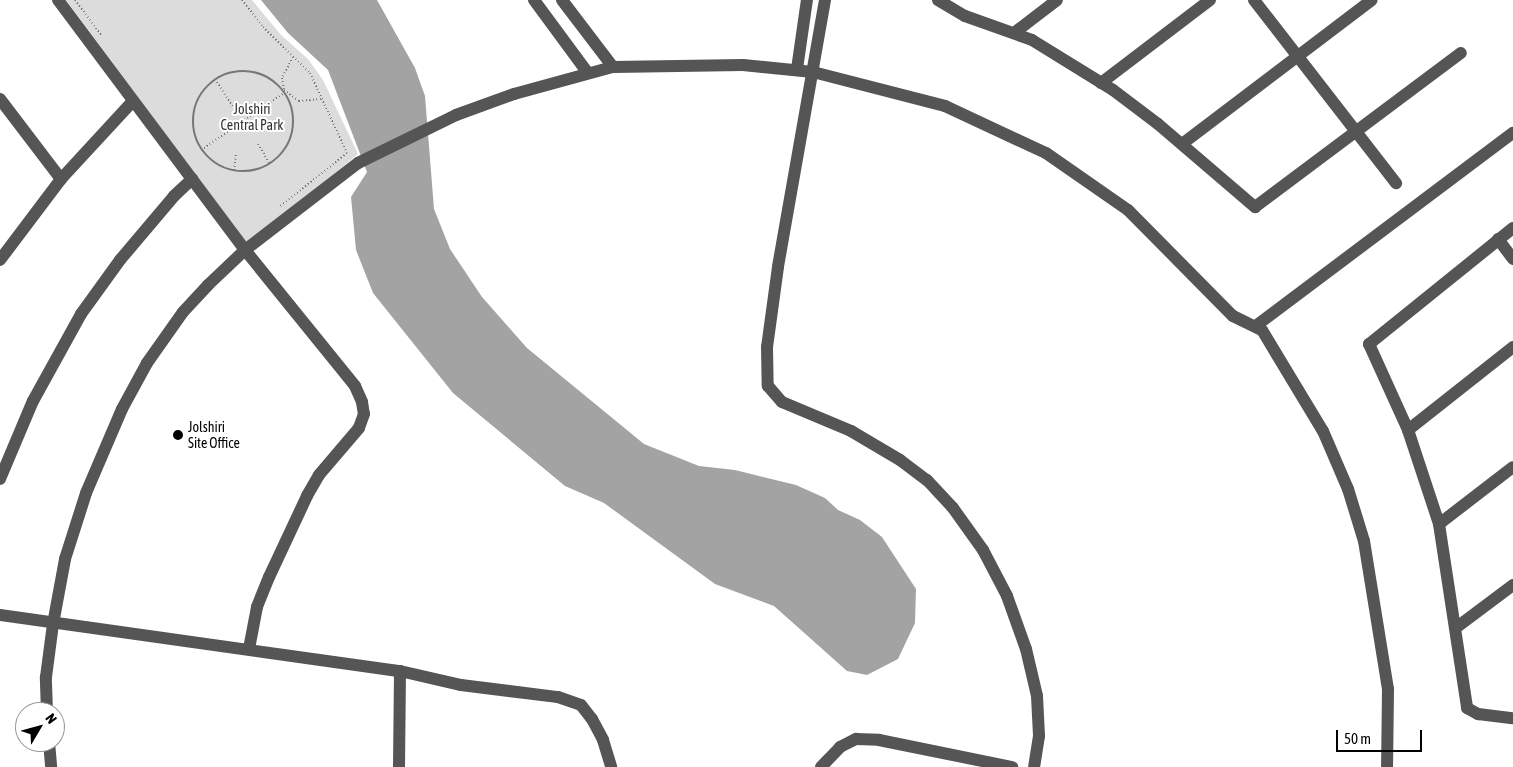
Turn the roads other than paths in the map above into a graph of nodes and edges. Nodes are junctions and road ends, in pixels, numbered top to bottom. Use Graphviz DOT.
graph roads {
  1 [pos="58,0"];
  2 [pos="534,0"];
  3 [pos="562,0"];
  4 [pos="807,0"];
  5 [pos="825,0"];
  6 [pos="938,0"];
  7 [pos="1057,0"];
  8 [pos="1210,0"];
  9 [pos="1254,0"];
  10 [pos="1372,0"];
  11 [pos="1014,33"];
  12 [pos="1461,53"];
  13 [pos="1298,57"];
  14 [pos="612,66"];
  15 [pos="797,69"];
  16 [pos="587,72"];
  17 [pos="813,72"];
  18 [pos="1101,83"];
  19 [pos="0,99"];
  20 [pos="133,101"];
  21 [pos="1355,131"];
  22 [pos="1513,133"];
  23 [pos="1182,144"];
  24 [pos="61,178"];
  25 [pos="192,179"];
  26 [pos="1396,183"];
  27 [pos="1513,228"];
  28 [pos="1498,239"];
  29 [pos="245,250"];
  30 [pos="0,258"];
  31 [pos="1513,259"];
  32 [pos="1257,325"];
  33 [pos="1513,347"];
  34 [pos="1408,430"];
  35 [pos="1513,467"];
  36 [pos="0,479"];
  37 [pos="1439,524"];
  38 [pos="1513,585"];
  39 [pos="0,615"];
  40 [pos="53,624"];
  41 [pos="1457,627"];
  42 [pos="249,649"];
  43 [pos="400,671"];
  44 [pos="47,702"];
  45 [pos="1511,716"];
  46 [pos="50,752"];
  47 [pos="51,767"];
  48 [pos="399,767"];
  49 [pos="611,767"];
  50 [pos="821,767"];
  51 [pos="1012,767"];
  52 [pos="1034,767"];
  53 [pos="1387,767"];
  1 -- 20 [label="street"];
  2 -- 16 [label="street"];
  3 -- 14 [label="street"];
  4 -- 15 [label="street"];
  5 -- 17 [label="street"];
  6 -- 11 [label="street"];
  7 -- 11 [label="street"];
  8 -- 18 [label="street"];
  9 -- 13 [label="street"];
  10 -- 13 [label="street"];
  11 -- 18 [label="street"];
  12 -- 21 [label="street"];
  13 -- 21 [label="street"];
  13 -- 23 [label="street"];
  14 -- 15 [label="street"];
  14 -- 16 [label="street"];
  15 -- 17 [label="street"];
  16 -- 29 [label="street"];
  17 -- 32 [label="street"];
  17 -- 52 [label="street"];
  18 -- 23 [label="street"];
  19 -- 24 [label="street"];
  20 -- 24 [label="street"];
  20 -- 25 [label="street"];
  21 -- 23 [label="street"];
  21 -- 26 [label="street"];
  22 -- 32 [label="street"];
  24 -- 30 [label="street"];
  25 -- 29 [label="street"];
  25 -- 36 [label="street"];
  27 -- 28 [label="street"];
  28 -- 31 [label="street"];
  28 -- 34 [label="street"];
  29 -- 40 [label="street"];
  29 -- 42 [label="street"];
  32 -- 53 [label="street"];
  33 -- 34 [label="street"];
  34 -- 37 [label="street"];
  35 -- 37 [label="street"];
  37 -- 41 [label="street"];
  38 -- 41 [label="street"];
  39 -- 40 [label="street"];
  40 -- 42 [label="street"];
  40 -- 44 [label="street"];
  41 -- 45 [label="street"];
  42 -- 43 [label="street"];
  43 -- 48 [label="street"];
  43 -- 49 [label="street"];
  46 -- 47 [label="street"];
  50 -- 51 [label="street"];
}
